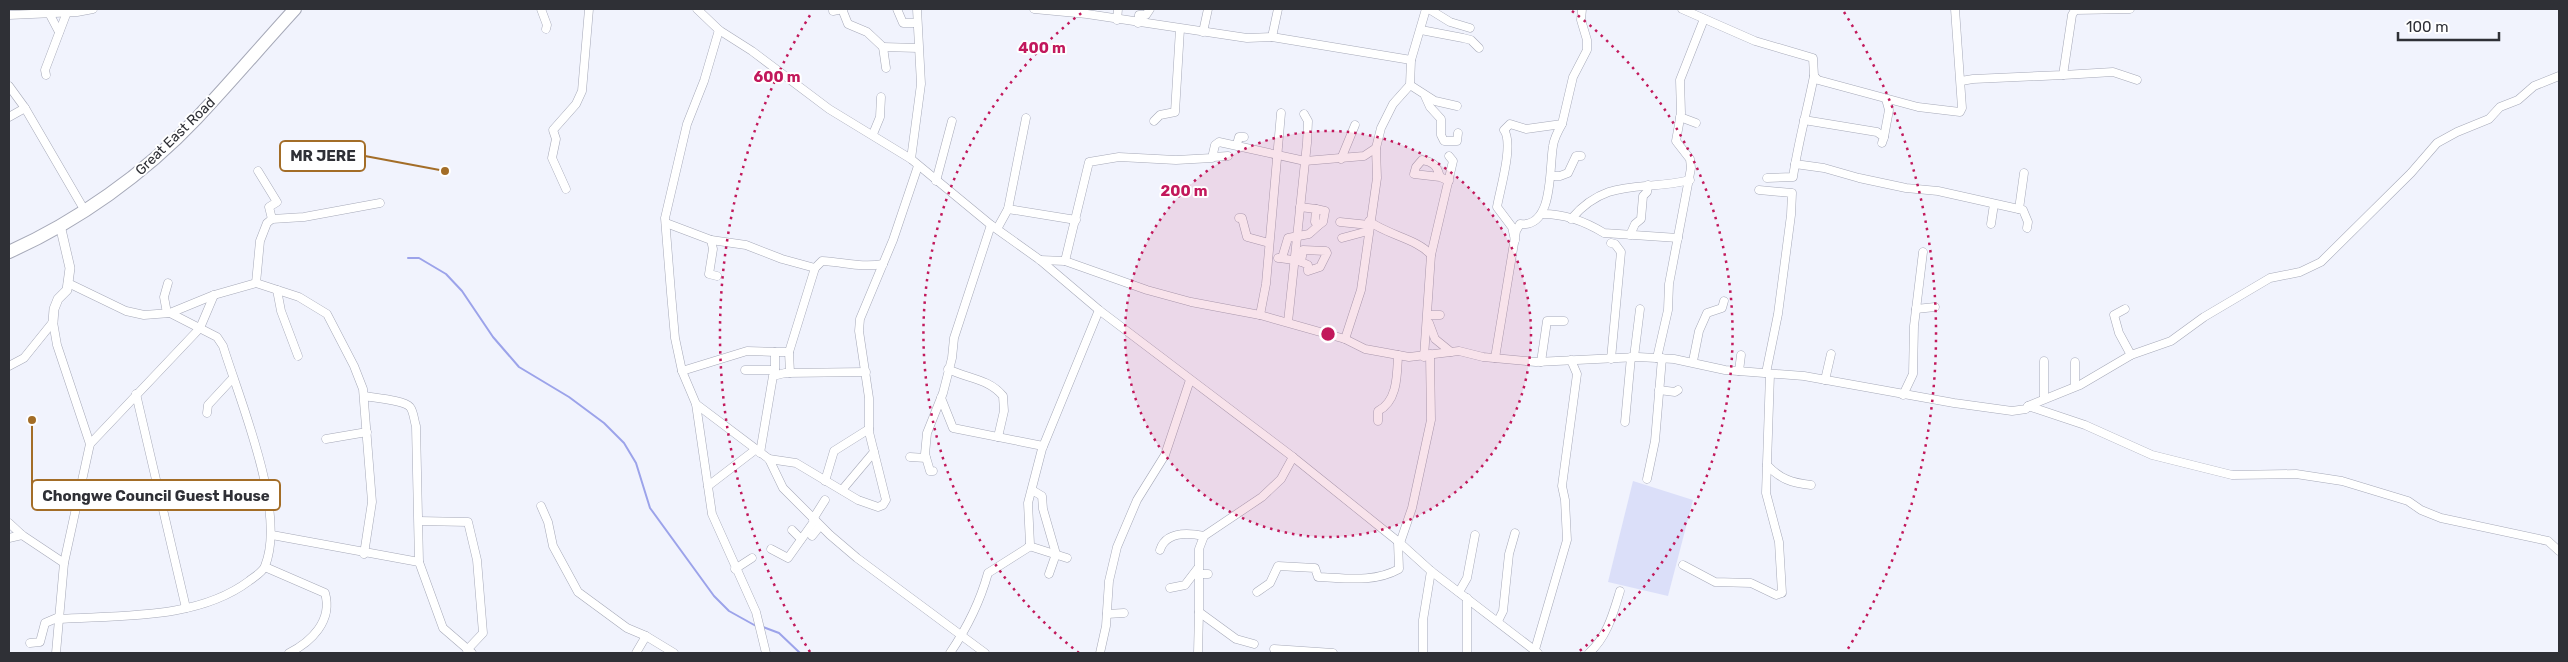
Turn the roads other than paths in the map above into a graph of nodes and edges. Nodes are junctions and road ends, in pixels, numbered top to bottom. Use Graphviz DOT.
graph roads {
  1 [pos="93,9"];
  2 [pos="295,9"];
  3 [pos="541,9"];
  4 [pos="588,9"];
  5 [pos="697,9"];
  6 [pos="843,9"];
  7 [pos="897,9"];
  8 [pos="917,9"];
  9 [pos="1034,9"];
  10 [pos="1118,9"];
  11 [pos="1150,9"];
  12 [pos="1208,9"];
  13 [pos="1278,9"];
  14 [pos="1428,9"];
  15 [pos="1582,9"];
  16 [pos="1682,9"];
  17 [pos="1955,9"];
  18 [pos="2130,9"];
  19 [pos="1048,10"];
  20 [pos="40,11"];
  21 [pos="65,11"];
  22 [pos="833,11"];
  23 [pos="1087,11"];
  24 [pos="49,13"];
  25 [pos="9,15"];
  26 [pos="1704,19"];
  27 [pos="1117,20"];
  28 [pos="917,23"];
  29 [pos="1138,23"];
  30 [pos="1470,28"];
  31 [pos="546,29"];
  32 [pos="1180,29"];
  33 [pos="719,30"];
  34 [pos="1421,30"];
  35 [pos="59,32"];
  36 [pos="1204,32"];
  37 [pos="1272,38"];
  38 [pos="883,47"];
  39 [pos="918,48"];
  40 [pos="1479,48"];
  41 [pos="1411,60"];
  42 [pos="886,68"];
  43 [pos="46,75"];
  44 [pos="2063,75"];
  45 [pos="1814,76"];
  46 [pos="2559,76"];
  47 [pos="2137,80"];
  48 [pos="1961,82"];
  49 [pos="1410,85"];
  50 [pos="9,86"];
  51 [pos="1425,96"];
  52 [pos="881,97"];
  53 [pos="1886,98"];
  54 [pos="1457,106"];
  55 [pos="25,108"];
  56 [pos="1282,113"];
  57 [pos="1304,114"];
  58 [pos="9,117"];
  59 [pos="1680,117"];
  60 [pos="1026,118"];
  61 [pos="1804,120"];
  62 [pos="952,121"];
  63 [pos="1154,121"];
  64 [pos="1696,123"];
  65 [pos="1562,124"];
  66 [pos="1355,125"];
  67 [pos="1458,133"];
  68 [pos="873,134"];
  69 [pos="1244,137"];
  70 [pos="1237,144"];
  71 [pos="1376,148"];
  72 [pos="1278,155"];
  73 [pos="1228,156"];
  74 [pos="1448,156"];
  75 [pos="1581,156"];
  76 [pos="1213,157"];
  77 [pos="911,159"];
  78 [pos="1341,159"];
  79 [pos="1306,161"];
  80 [pos="1795,164"];
  81 [pos="918,166"];
  82 [pos="258,171"];
  83 [pos="2024,173"];
  84 [pos="1551,176"];
  85 [pos="1440,177"];
  86 [pos="1767,178"];
  87 [pos="1690,180"];
  88 [pos="936,181"];
  89 [pos="1448,181"];
  90 [pos="1648,185"];
  91 [pos="566,189"];
  92 [pos="1759,190"];
  93 [pos="380,203"];
  94 [pos="1994,204"];
  95 [pos="1300,207"];
  96 [pos="1008,209"];
  97 [pos="2019,209"];
  98 [pos="85,211"];
  99 [pos="1543,214"];
  100 [pos="272,218"];
  101 [pos="1239,218"];
  102 [pos="1571,219"];
  103 [pos="1076,220"];
  104 [pos="1340,222"];
  105 [pos="666,223"];
  106 [pos="1991,224"];
  107 [pos="60,225"];
  108 [pos="1369,225"];
  109 [pos="994,227"];
  110 [pos="2027,228"];
  111 [pos="1630,235"];
  112 [pos="1297,238"];
  113 [pos="1342,238"];
  114 [pos="1678,238"];
  115 [pos="711,240"];
  116 [pos="1515,240"];
  117 [pos="1269,243"];
  118 [pos="1611,243"];
  119 [pos="9,252"];
  120 [pos="1923,252"];
  121 [pos="1431,255"];
  122 [pos="1040,260"];
  123 [pos="1065,261"];
  124 [pos="1297,261"];
  125 [pos="883,264"];
  126 [pos="816,268"];
  127 [pos="717,276"];
  128 [pos="68,282"];
  129 [pos="168,283"];
  130 [pos="256,283"];
  131 [pos="277,290"];
  132 [pos="214,295"];
  133 [pos="1724,302"];
  134 [pos="1936,307"];
  135 [pos="1640,309"];
  136 [pos="1916,309"];
  137 [pos="2125,309"];
  138 [pos="1099,310"];
  139 [pos="168,313"];
  140 [pos="1260,315"];
  141 [pos="1440,315"];
  142 [pos="1428,318"];
  143 [pos="53,322"];
  144 [pos="1288,322"];
  145 [pos="1564,322"];
  146 [pos="200,328"];
  147 [pos="1345,339"];
  148 [pos="776,352"];
  149 [pos="789,352"];
  150 [pos="1451,352"];
  151 [pos="1831,354"];
  152 [pos="2131,354"];
  153 [pos="1398,355"];
  154 [pos="1427,355"];
  155 [pos="1741,355"];
  156 [pos="298,356"];
  157 [pos="1633,357"];
  158 [pos="1495,358"];
  159 [pos="1660,358"];
  160 [pos="1610,359"];
  161 [pos="1571,360"];
  162 [pos="1693,361"];
  163 [pos="2044,361"];
  164 [pos="1541,362"];
  165 [pos="2075,362"];
  166 [pos="9,366"];
  167 [pos="948,368"];
  168 [pos="746,370"];
  169 [pos="682,371"];
  170 [pos="1739,371"];
  171 [pos="775,372"];
  172 [pos="866,372"];
  173 [pos="790,373"];
  174 [pos="1768,373"];
  175 [pos="233,378"];
  176 [pos="1190,380"];
  177 [pos="1825,380"];
  178 [pos="2075,386"];
  179 [pos="1659,390"];
  180 [pos="1678,390"];
  181 [pos="136,394"];
  182 [pos="1903,395"];
  183 [pos="364,396"];
  184 [pos="941,398"];
  185 [pos="2044,398"];
  186 [pos="696,404"];
  187 [pos="2028,406"];
  188 [pos="207,413"];
  189 [pos="1378,420"];
  190 [pos="1625,422"];
  191 [pos="869,429"];
  192 [pos="367,432"];
  193 [pos="998,437"];
  194 [pos="326,439"];
  195 [pos="90,444"];
  196 [pos="1043,446"];
  197 [pos="757,452"];
  198 [pos="874,452"];
  199 [pos="910,457"];
  200 [pos="1293,457"];
  201 [pos="926,458"];
  202 [pos="769,459"];
  203 [pos="1767,465"];
  204 [pos="933,471"];
  205 [pos="1647,479"];
  206 [pos="825,481"];
  207 [pos="1811,485"];
  208 [pos="708,486"];
  209 [pos="842,490"];
  210 [pos="1032,490"];
  211 [pos="825,500"];
  212 [pos="541,506"];
  213 [pos="420,521"];
  214 [pos="816,522"];
  215 [pos="9,523"];
  216 [pos="792,530"];
  217 [pos="1515,533"];
  218 [pos="22,535"];
  219 [pos="272,535"];
  220 [pos="1200,535"];
  221 [pos="1475,535"];
  222 [pos="812,536"];
  223 [pos="9,538"];
  224 [pos="801,539"];
  225 [pos="1399,543"];
  226 [pos="1029,546"];
  227 [pos="771,549"];
  228 [pos="1160,550"];
  229 [pos="2559,551"];
  230 [pos="364,554"];
  231 [pos="1056,554"];
  232 [pos="752,558"];
  233 [pos="1068,558"];
  234 [pos="419,562"];
  235 [pos="64,563"];
  236 [pos="1683,565"];
  237 [pos="265,567"];
  238 [pos="735,569"];
  239 [pos="1198,571"];
  240 [pos="1431,571"];
  241 [pos="1048,574"];
  242 [pos="1208,574"];
  243 [pos="1185,585"];
  244 [pos="1170,588"];
  245 [pos="1620,591"];
  246 [pos="1257,592"];
  247 [pos="1459,592"];
  248 [pos="1198,593"];
  249 [pos="1467,598"];
  250 [pos="186,608"];
  251 [pos="1199,612"];
  252 [pos="1124,613"];
  253 [pos="1107,614"];
  254 [pos="59,618"];
  255 [pos="1498,621"];
  256 [pos="962,635"];
  257 [pos="646,636"];
  258 [pos="30,643"];
  259 [pos="1254,644"];
  260 [pos="1274,649"];
  261 [pos="470,651"];
  262 [pos="1536,652"];
  263 [pos="56,653"];
  264 [pos="289,653"];
  265 [pos="636,653"];
  266 [pos="674,653"];
  267 [pos="766,653"];
  268 [pos="950,653"];
  269 [pos="985,653"];
  270 [pos="1100,653"];
  271 [pos="1198,653"];
  272 [pos="1333,653"];
  273 [pos="1423,653"];
  274 [pos="1467,653"];
  275 [pos="1589,653"];
  1 -- 21 [label="street"];
  2 -- 98 [label="highway, Great East Road"];
  3 -- 31 [label="street"];
  4 -- 91 [label="street"];
  5 -- 33 [label="street"];
  6 -- 22 [label="street"];
  6 -- 38 [label="street"];
  7 -- 28 [label="street"];
  8 -- 28 [label="street"];
  9 -- 19 [label="street"];
  10 -- 27 [label="street"];
  11 -- 29 [label="street"];
  12 -- 36 [label="street"];
  13 -- 37 [label="street"];
  14 -- 30 [label="street"];
  14 -- 34 [label="street"];
  15 -- 65 [label="street"];
  16 -- 26 [label="street"];
  17 -- 48 [label="street"];
  18 -- 44 [label="street"];
  19 -- 23 [label="street"];
  20 -- 24 [label="street"];
  20 -- 25 [label="street"];
  21 -- 24 [label="street"];
  21 -- 35 [label="street"];
  23 -- 27 [label="street"];
  24 -- 35 [label="street"];
  26 -- 45 [label="street"];
  26 -- 59 [label="street"];
  27 -- 29 [label="street"];
  28 -- 39 [label="street"];
  29 -- 32 [label="street"];
  32 -- 36 [label="street"];
  32 -- 63 [label="street"];
  33 -- 68 [label="street"];
  33 -- 105 [label="street"];
  34 -- 40 [label="street"];
  34 -- 41 [label="street"];
  35 -- 43 [label="street"];
  36 -- 37 [label="street"];
  37 -- 41 [label="street"];
  38 -- 39 [label="street"];
  38 -- 42 [label="street"];
  39 -- 77 [label="street"];
  41 -- 49 [label="street"];
  44 -- 47 [label="street"];
  44 -- 48 [label="street"];
  45 -- 53 [label="street"];
  45 -- 61 [label="street"];
  46 -- 152 [label="street"];
  48 -- 53 [label="street"];
  49 -- 51 [label="street"];
  49 -- 71 [label="street"];
  50 -- 55 [label="street"];
  51 -- 54 [label="street"];
  51 -- 67 [label="street"];
  52 -- 68 [label="street"];
  53 -- 61 [label="street"];
  55 -- 58 [label="street"];
  55 -- 98 [label="street"];
  56 -- 72 [label="street"];
  57 -- 79 [label="street"];
  59 -- 64 [label="street"];
  59 -- 87 [label="street"];
  60 -- 96 [label="street"];
  61 -- 80 [label="street"];
  62 -- 88 [label="street"];
  65 -- 84 [label="street"];
  65 -- 116 [label="street"];
  66 -- 78 [label="street"];
  68 -- 77 [label="street"];
  69 -- 70 [label="street"];
  70 -- 72 [label="street"];
  70 -- 76 [label="street"];
  71 -- 78 [label="street"];
  71 -- 108 [label="street"];
  72 -- 79 [label="street"];
  72 -- 117 [label="street"];
  73 -- 76 [label="street"];
  74 -- 89 [label="street"];
  75 -- 84 [label="street"];
  76 -- 103 [label="street"];
  77 -- 81 [label="street"];
  78 -- 79 [label="street"];
  79 -- 95 [label="street"];
  80 -- 86 [label="street"];
  80 -- 94 [label="street"];
  81 -- 88 [label="street"];
  81 -- 125 [label="street"];
  82 -- 100 [label="street"];
  83 -- 97 [label="street"];
  84 -- 99 [label="street"];
  85 -- 89 [label="street"];
  87 -- 90 [label="street"];
  87 -- 114 [label="street"];
  88 -- 109 [label="street"];
  89 -- 121 [label="street"];
  90 -- 102 [label="street"];
  90 -- 111 [label="street"];
  92 -- 174 [label="street"];
  93 -- 100 [label="street"];
  94 -- 97 [label="street"];
  94 -- 106 [label="street"];
  95 -- 112 [label="street"];
  95 -- 112 [label="street"];
  96 -- 103 [label="street"];
  96 -- 109 [label="street"];
  97 -- 110 [label="street"];
  98 -- 107 [label="highway, Great East Road"];
  99 -- 102 [label="street"];
  99 -- 116 [label="street"];
  100 -- 130 [label="street"];
  101 -- 117 [label="street"];
  102 -- 111 [label="street"];
  103 -- 123 [label="street"];
  104 -- 108 [label="street"];
  105 -- 115 [label="street"];
  105 -- 169 [label="street"];
  107 -- 119 [label="highway, Great East Road"];
  107 -- 128 [label="street"];
  108 -- 113 [label="street"];
  108 -- 121 [label="street"];
  108 -- 147 [label="street"];
  109 -- 122 [label="street"];
  109 -- 167 [label="street"];
  111 -- 114 [label="street"];
  112 -- 124 [label="street"];
  112 -- 124 [label="street"];
  114 -- 159 [label="street"];
  115 -- 126 [label="street"];
  115 -- 127 [label="street"];
  116 -- 158 [label="street"];
  117 -- 140 [label="street"];
  118 -- 160 [label="street"];
  120 -- 136 [label="street"];
  121 -- 142 [label="street"];
  122 -- 123 [label="street"];
  122 -- 138 [label="street"];
  123 -- 140 [label="street"];
  124 -- 144 [label="street"];
  125 -- 126 [label="street"];
  125 -- 172 [label="street"];
  126 -- 149 [label="street"];
  128 -- 139 [label="street"];
  128 -- 143 [label="street"];
  129 -- 139 [label="street"];
  130 -- 131 [label="street"];
  130 -- 132 [label="street"];
  131 -- 156 [label="street"];
  131 -- 183 [label="street"];
  132 -- 139 [label="street"];
  132 -- 146 [label="street"];
  133 -- 162 [label="street"];
  134 -- 136 [label="street"];
  135 -- 157 [label="street"];
  136 -- 182 [label="street"];
  137 -- 152 [label="street"];
  138 -- 176 [label="street"];
  138 -- 196 [label="street"];
  139 -- 146 [label="street"];
  140 -- 144 [label="street"];
  141 -- 142 [label="street"];
  142 -- 150 [label="street"];
  142 -- 154 [label="street"];
  143 -- 166 [label="street"];
  143 -- 195 [label="street"];
  144 -- 147 [label="street"];
  145 -- 164 [label="street"];
  146 -- 175 [label="street"];
  146 -- 181 [label="street"];
  147 -- 153 [label="street"];
  148 -- 149 [label="street"];
  148 -- 169 [label="street"];
  148 -- 171 [label="street"];
  149 -- 173 [label="street"];
  150 -- 154 [label="street"];
  150 -- 158 [label="street"];
  151 -- 177 [label="street"];
  152 -- 178 [label="street"];
  153 -- 154 [label="street"];
  153 -- 189 [label="street"];
  154 -- 225 [label="street"];
  155 -- 170 [label="street"];
  157 -- 159 [label="street"];
  157 -- 160 [label="street"];
  157 -- 190 [label="street"];
  158 -- 164 [label="street"];
  159 -- 162 [label="street"];
  159 -- 179 [label="street"];
  160 -- 161 [label="street"];
  161 -- 164 [label="street"];
  161 -- 262 [label="street"];
  162 -- 170 [label="street"];
  163 -- 185 [label="street"];
  165 -- 178 [label="street"];
  167 -- 184 [label="street"];
  167 -- 193 [label="street"];
  168 -- 171 [label="street"];
  169 -- 186 [label="street"];
  170 -- 174 [label="street"];
  171 -- 173 [label="street"];
  171 -- 197 [label="street"];
  172 -- 173 [label="street"];
  172 -- 191 [label="street"];
  174 -- 177 [label="street"];
  174 -- 203 [label="street"];
  175 -- 188 [label="street"];
  175 -- 219 [label="street"];
  176 -- 200 [label="street"];
  176 -- 253 [label="street"];
  177 -- 182 [label="street"];
  178 -- 185 [label="street"];
  179 -- 180 [label="street"];
  179 -- 205 [label="street"];
  181 -- 195 [label="street"];
  181 -- 250 [label="street"];
  182 -- 187 [label="street"];
  183 -- 192 [label="street"];
  183 -- 213 [label="street"];
  184 -- 193 [label="street"];
  184 -- 201 [label="street"];
  185 -- 187 [label="street"];
  186 -- 197 [label="street"];
  186 -- 208 [label="street"];
  187 -- 229 [label="street"];
  191 -- 198 [label="street"];
  191 -- 206 [label="street"];
  192 -- 194 [label="street"];
  192 -- 230 [label="street"];
  193 -- 196 [label="street"];
  195 -- 235 [label="street"];
  196 -- 210 [label="street"];
  197 -- 202 [label="street"];
  197 -- 208 [label="street"];
  198 -- 209 [label="street"];
  198 -- 209 [label="street"];
  199 -- 201 [label="street"];
  200 -- 220 [label="street"];
  200 -- 225 [label="street"];
  201 -- 204 [label="street"];
  202 -- 206 [label="street"];
  202 -- 214 [label="street"];
  203 -- 207 [label="street"];
  203 -- 236 [label="street"];
  206 -- 209 [label="street"];
  208 -- 238 [label="street"];
  210 -- 226 [label="street"];
  210 -- 231 [label="street"];
  211 -- 214 [label="street"];
  212 -- 257 [label="street"];
  213 -- 234 [label="street"];
  213 -- 261 [label="street"];
  214 -- 222 [label="street"];
  214 -- 224 [label="street"];
  214 -- 256 [label="street"];
  215 -- 218 [label="street"];
  216 -- 224 [label="street"];
  217 -- 255 [label="street"];
  218 -- 223 [label="street"];
  218 -- 235 [label="street"];
  219 -- 230 [label="street"];
  219 -- 237 [label="street"];
  220 -- 228 [label="street"];
  220 -- 239 [label="street"];
  221 -- 247 [label="street"];
  224 -- 227 [label="street"];
  225 -- 240 [label="street"];
  225 -- 246 [label="street"];
  226 -- 231 [label="street"];
  226 -- 256 [label="street"];
  230 -- 234 [label="street"];
  231 -- 233 [label="street"];
  231 -- 241 [label="street"];
  232 -- 238 [label="street"];
  234 -- 261 [label="street"];
  235 -- 254 [label="street"];
  237 -- 250 [label="street"];
  237 -- 264 [label="street"];
  238 -- 267 [label="street"];
  239 -- 242 [label="street"];
  239 -- 243 [label="street"];
  239 -- 248 [label="street"];
  240 -- 247 [label="street"];
  240 -- 273 [label="street"];
  243 -- 244 [label="street"];
  243 -- 248 [label="street"];
  245 -- 275 [label="street"];
  247 -- 249 [label="street"];
  248 -- 251 [label="street"];
  249 -- 255 [label="street"];
  249 -- 274 [label="street"];
  250 -- 254 [label="street"];
  251 -- 259 [label="street"];
  251 -- 271 [label="street"];
  252 -- 253 [label="street"];
  253 -- 270 [label="street"];
  254 -- 258 [label="street"];
  254 -- 263 [label="street"];
  255 -- 262 [label="street"];
  256 -- 268 [label="street"];
  256 -- 269 [label="street"];
  257 -- 265 [label="street"];
  257 -- 266 [label="street"];
  260 -- 272 [label="street"];
}
